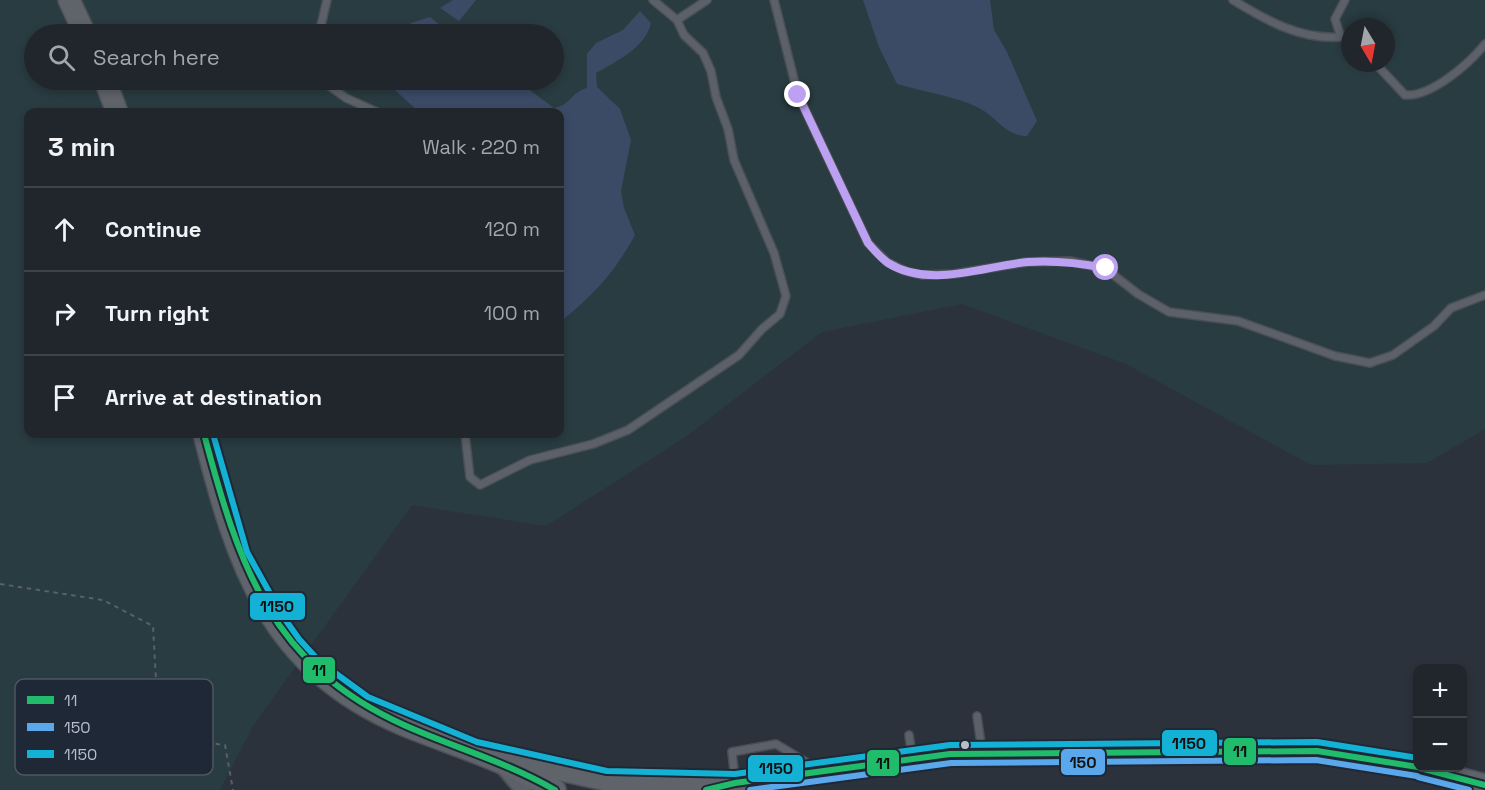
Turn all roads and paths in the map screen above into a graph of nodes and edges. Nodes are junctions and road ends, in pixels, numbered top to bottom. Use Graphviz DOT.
graph roads {
  1 [pos="69,0"];
  2 [pos="327,0"];
  3 [pos="653,0"];
  4 [pos="707,0"];
  5 [pos="774,0"];
  6 [pos="1233,0"];
  7 [pos="1344,0"];
  8 [pos="677,20"];
  9 [pos="80,24"];
  10 [pos="321,24"];
  11 [pos="1341,37"];
  12 [pos="1485,44"];
  13 [pos="1383,72"];
  14 [pos="109,90"];
  15 [pos="335,90"];
  16 [pos="116,108"];
  17 [pos="368,108"];
  18 [pos="1485,295"];
  19 [pos="205,438"];
  20 [pos="465,438"];
  21 [pos="0,584"];
  22 [pos="156,679"];
  23 [pos="977,716"];
  24 [pos="909,735"];
  25 [pos="213,744"];
  26 [pos="474,751"];
  27 [pos="983,754"];
  28 [pos="913,758"];
  29 [pos="500,762"];
  30 [pos="1413,766"];
  31 [pos="822,771"];
  32 [pos="1437,772"];
  33 [pos="735,783"];
  34 [pos="1485,785"];
  35 [pos="233,790"];
  36 [pos="524,790"];
  37 [pos="555,790"];
  38 [pos="706,790"];
  1 -- 9 [label="main road"];
  2 -- 10 [label="lane"];
  3 -- 8 [label="lane"];
  4 -- 8 [label="lane"];
  5 -- 18 [label="lane"];
  6 -- 11 [label="lane"];
  7 -- 11 [label="lane"];
  8 -- 20 [label="lane"];
  12 -- 13 [label="lane"];
  14 -- 16 [label="main road"];
  15 -- 17 [label="lane"];
  19 -- 26 [label="main road"];
  21 -- 22 [label="path"];
  23 -- 27 [label="lane"];
  24 -- 28 [label="lane"];
  25 -- 35 [label="path"];
  26 -- 29 [label="main road"];
  26 -- 33 [label="main road"];
  27 -- 28 [label="main road"];
  27 -- 30 [label="main road"];
  28 -- 31 [label="main road"];
  29 -- 36 [label="street"];
  29 -- 37 [label="main road"];
  31 -- 33 [label="main road"];
  31 -- 33 [label="lane"];
  32 -- 34 [label="main road"];
  33 -- 38 [label="main road"];
}
